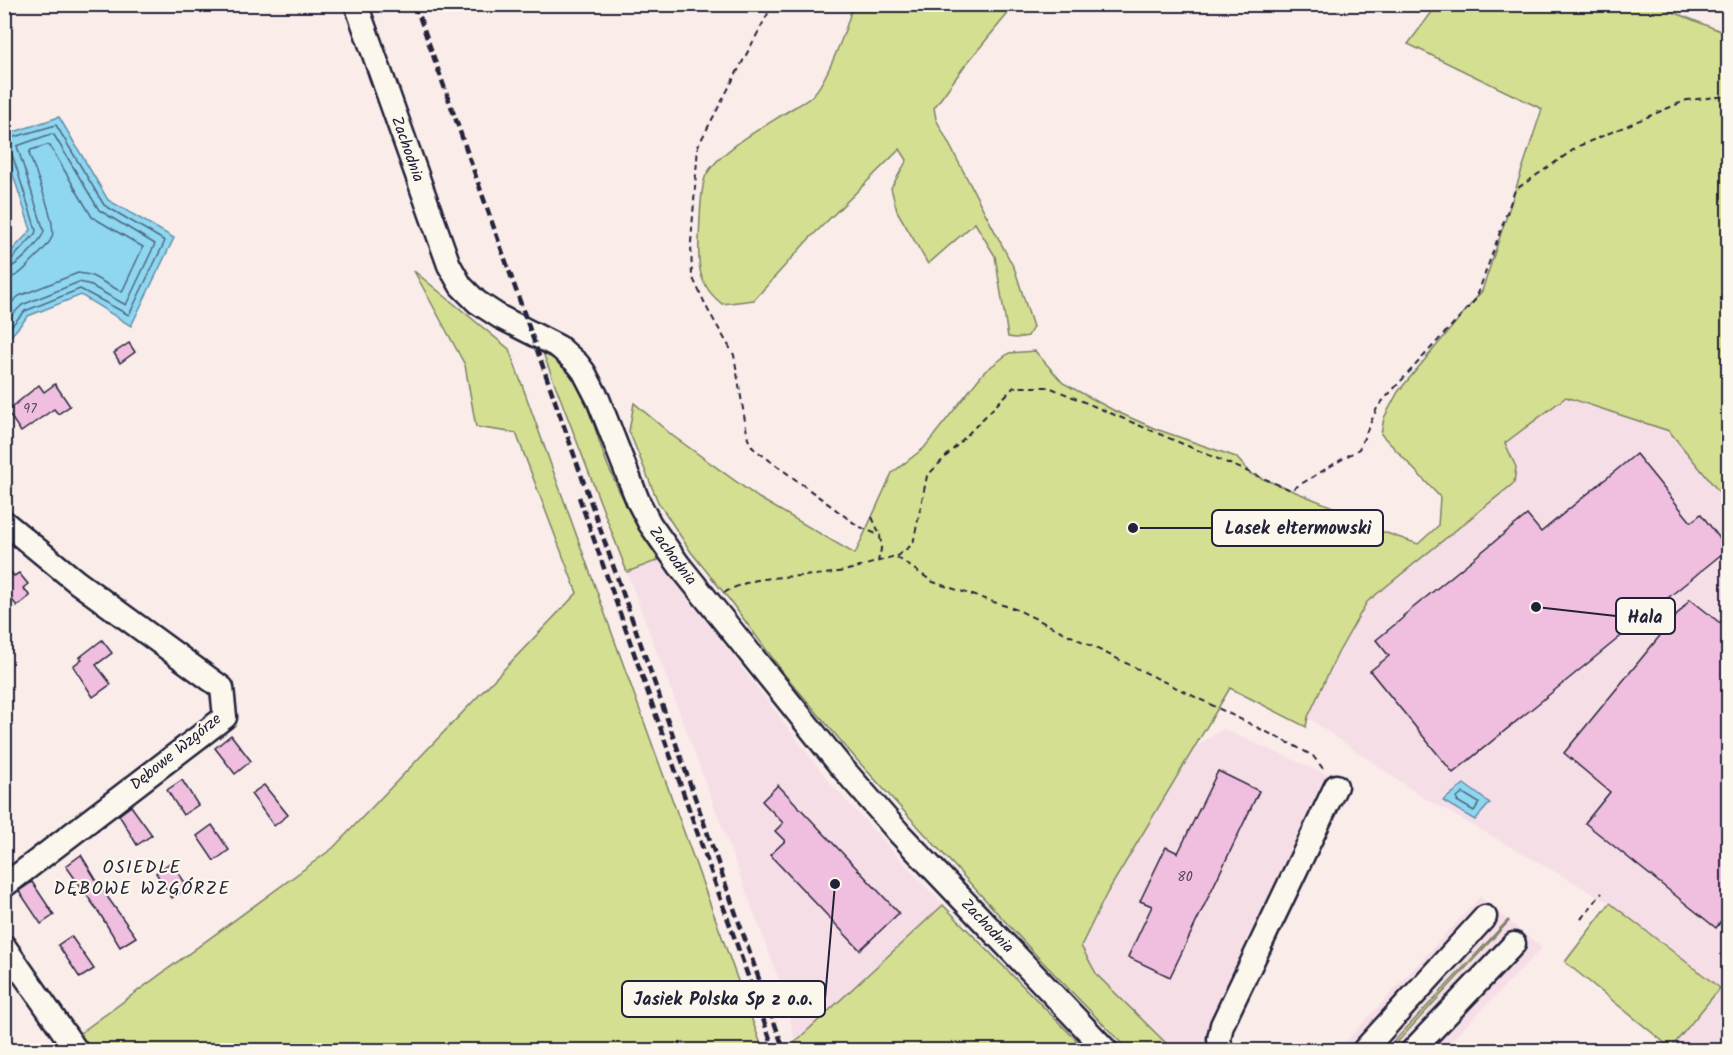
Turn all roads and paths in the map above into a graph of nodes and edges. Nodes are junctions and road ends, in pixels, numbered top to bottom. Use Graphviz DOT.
graph roads {
  1 [pos="356,4"];
  2 [pos="773,4"];
  3 [pos="1728,96"];
  4 [pos="872,517"];
  5 [pos="4,522"];
  6 [pos="881,536"];
  7 [pos="897,556"];
  8 [pos="877,561"];
  9 [pos="710,604"];
  10 [pos="1336,786"];
  11 [pos="4,886"];
  12 [pos="1602,893"];
  13 [pos="1485,917"];
  14 [pos="1581,919"];
  15 [pos="1514,944"];
  16 [pos="4,946"];
  17 [pos="76,1050"];
  18 [pos="1106,1050"];
  19 [pos="1221,1050"];
  20 [pos="1364,1050"];
  21 [pos="1413,1050"];
  1 -- 9 [label="street, Zachodnia"];
  2 -- 6 [label="path"];
  3 -- 7 [label="path"];
  4 -- 6 [label="path"];
  5 -- 11 [label="street, Dębowe Wzgórze"];
  6 -- 8 [label="path"];
  8 -- 9 [label="path"];
  8 -- 10 [label="path"];
  9 -- 18 [label="street, Zachodnia"];
  10 -- 19 [label="street"];
  12 -- 14 [label="path"];
  13 -- 20 [label="street"];
  15 -- 21 [label="street"];
  16 -- 17 [label="street"];
}
